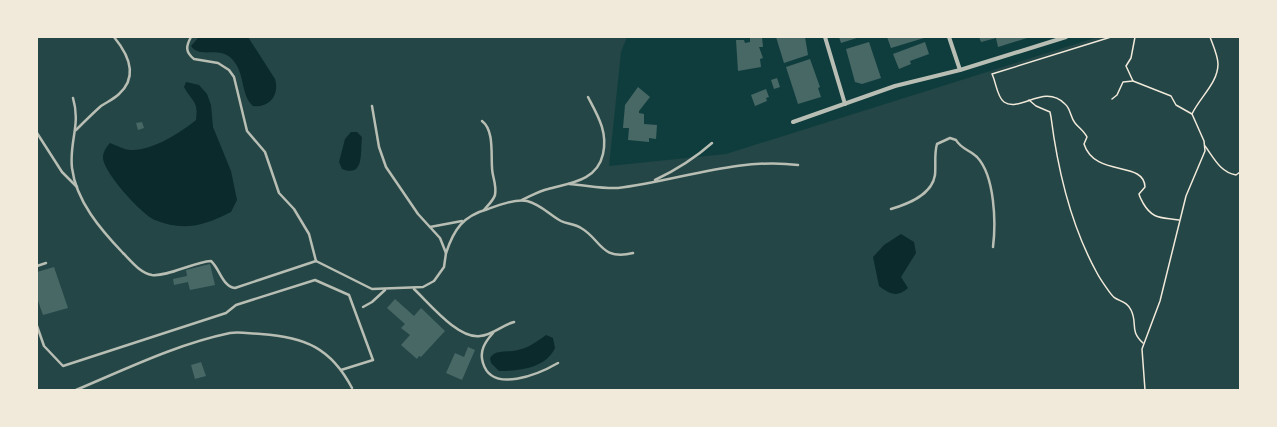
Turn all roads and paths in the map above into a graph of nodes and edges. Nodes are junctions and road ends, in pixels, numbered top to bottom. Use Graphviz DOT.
graph roads {
  1 [pos="114,37"];
  2 [pos="191,37"];
  3 [pos="825,37"];
  4 [pos="949,37"];
  5 [pos="1066,37"];
  6 [pos="1111,37"];
  7 [pos="1136,37"];
  8 [pos="1210,37"];
  9 [pos="960,70"];
  10 [pos="1133,81"];
  11 [pos="588,97"];
  12 [pos="73,98"];
  13 [pos="1112,99"];
  14 [pos="1029,100"];
  15 [pos="846,104"];
  16 [pos="372,106"];
  17 [pos="1192,114"];
  18 [pos="482,121"];
  19 [pos="793,122"];
  20 [pos="76,130"];
  21 [pos="37,133"];
  22 [pos="712,143"];
  23 [pos="1204,145"];
  24 [pos="798,165"];
  25 [pos="1240,172"];
  26 [pos="651,182"];
  27 [pos="569,184"];
  28 [pos="77,188"];
  29 [pos="520,201"];
  30 [pos="891,209"];
  31 [pos="483,210"];
  32 [pos="1179,220"];
  33 [pos="464,221"];
  34 [pos="430,227"];
  35 [pos="993,247"];
  36 [pos="446,253"];
  37 [pos="633,253"];
  38 [pos="316,261"];
  39 [pos="46,263"];
  40 [pos="37,266"];
  41 [pos="385,289"];
  42 [pos="414,289"];
  43 [pos="364,307"];
  44 [pos="514,322"];
  45 [pos="37,326"];
  46 [pos="493,333"];
  47 [pos="1144,344"];
  48 [pos="558,364"];
  49 [pos="341,370"];
  50 [pos="352,388"];
  51 [pos="76,390"];
  52 [pos="1145,390"];
  1 -- 20 [label="lane"];
  2 -- 38 [label="lane"];
  3 -- 15 [label="street"];
  4 -- 9 [label="street"];
  5 -- 9 [label="street"];
  6 -- 14 [label="path"];
  7 -- 10 [label="path"];
  8 -- 17 [label="path"];
  9 -- 15 [label="street"];
  10 -- 13 [label="path"];
  10 -- 17 [label="path"];
  11 -- 27 [label="lane"];
  12 -- 20 [label="lane"];
  14 -- 32 [label="path"];
  14 -- 47 [label="path"];
  15 -- 19 [label="street"];
  16 -- 34 [label="lane"];
  17 -- 23 [label="path"];
  18 -- 31 [label="lane"];
  20 -- 28 [label="lane"];
  21 -- 28 [label="lane"];
  22 -- 26 [label="lane"];
  23 -- 25 [label="path"];
  23 -- 32 [label="path"];
  24 -- 26 [label="lane"];
  26 -- 27 [label="lane"];
  27 -- 29 [label="lane"];
  28 -- 38 [label="lane"];
  29 -- 31 [label="lane"];
  29 -- 37 [label="lane"];
  30 -- 35 [label="lane"];
  31 -- 33 [label="lane"];
  32 -- 47 [label="path"];
  33 -- 34 [label="lane"];
  33 -- 36 [label="lane"];
  34 -- 36 [label="lane"];
  36 -- 42 [label="lane"];
  38 -- 41 [label="lane"];
  39 -- 40 [label="lane"];
  41 -- 42 [label="lane"];
  41 -- 43 [label="lane"];
  42 -- 46 [label="lane"];
  44 -- 46 [label="lane"];
  45 -- 49 [label="lane"];
  46 -- 48 [label="lane"];
  47 -- 52 [label="path"];
  49 -- 50 [label="lane"];
  49 -- 51 [label="lane"];
}
